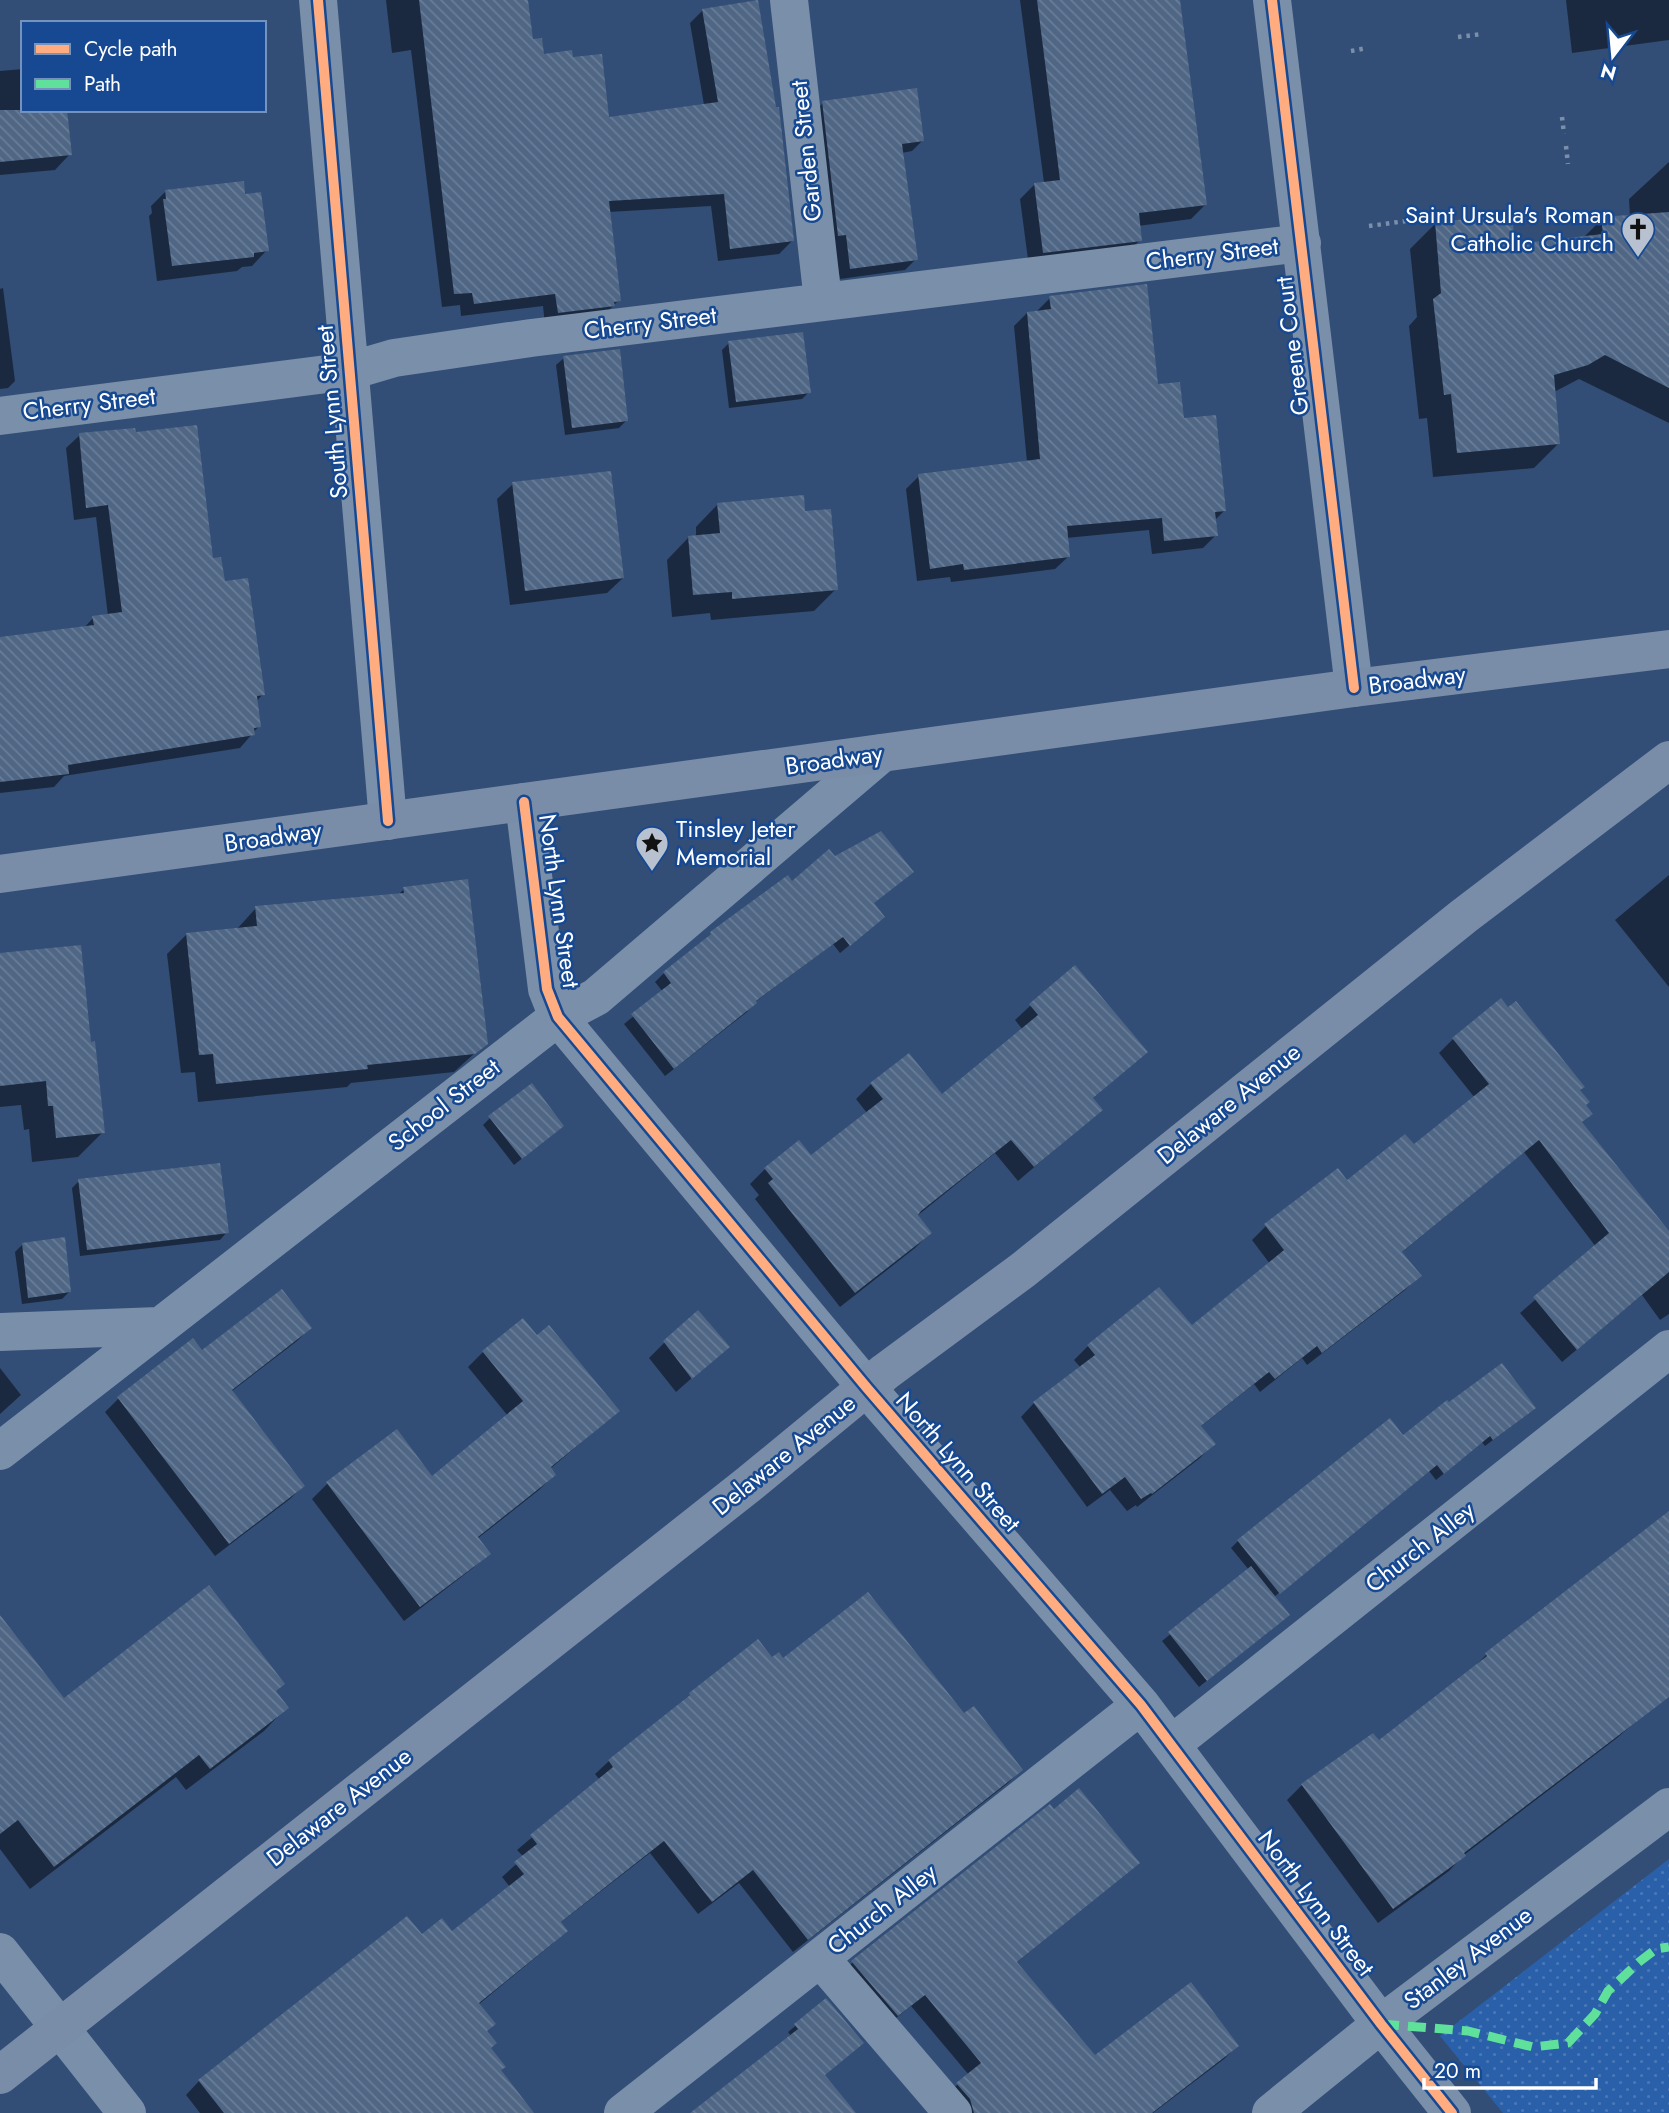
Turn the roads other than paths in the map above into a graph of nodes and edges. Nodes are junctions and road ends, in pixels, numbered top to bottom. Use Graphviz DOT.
graph roads {
  1 [pos="318,0"];
  2 [pos="789,0"];
  3 [pos="1272,0"];
  4 [pos="1301,243"];
  5 [pos="823,301"];
  6 [pos="350,371"];
  7 [pos="0,416"];
  8 [pos="1669,649"];
  9 [pos="1354,688"];
  10 [pos="882,753"];
  11 [pos="1669,760"];
  12 [pos="524,802"];
  13 [pos="387,821"];
  14 [pos="0,874"];
  15 [pos="558,1017"];
  16 [pos="158,1326"];
  17 [pos="0,1332"];
  18 [pos="1669,1349"];
  19 [pos="867,1388"];
  20 [pos="0,1451"];
  21 [pos="1141,1705"];
  22 [pos="1172,1744"];
  23 [pos="1669,1807"];
  24 [pos="0,1952"];
  25 [pos="820,1958"];
  26 [pos="1381,2024"];
  27 [pos="60,2028"];
  28 [pos="0,2075"];
  29 [pos="127,2113"];
  30 [pos="623,2113"];
  31 [pos="953,2113"];
  32 [pos="1271,2113"];
  33 [pos="1452,2113"];
  1 -- 6 [label="street, South Lynn Street"];
  2 -- 5 [label="street, Garden Street"];
  3 -- 4 [label="street, Greene Court"];
  4 -- 5 [label="street, Cherry Street"];
  4 -- 9 [label="street, Greene Court"];
  5 -- 6 [label="street, Cherry Street"];
  6 -- 7 [label="street, Cherry Street"];
  6 -- 13 [label="street, South Lynn Street"];
  8 -- 9 [label="main road, Broadway"];
  9 -- 10 [label="main road, Broadway"];
  10 -- 12 [label="main road, Broadway"];
  10 -- 15 [label="street, School Street"];
  11 -- 19 [label="main road, Delaware Avenue"];
  12 -- 13 [label="main road, Broadway"];
  12 -- 15 [label="street, North Lynn Street"];
  13 -- 14 [label="main road, Broadway"];
  15 -- 16 [label="street, School Street"];
  15 -- 19 [label="street, North Lynn Street"];
  16 -- 17 [label="street"];
  16 -- 20 [label="street, School Street"];
  18 -- 22 [label="street, Church Alley"];
  19 -- 21 [label="street, North Lynn Street"];
  19 -- 27 [label="main road, Delaware Avenue"];
  21 -- 22 [label="street, North Lynn Street"];
  21 -- 25 [label="street, Church Alley"];
  22 -- 26 [label="street, North Lynn Street"];
  23 -- 26 [label="street, Stanley Avenue"];
  24 -- 27 [label="street"];
  25 -- 30 [label="street, Church Alley"];
  25 -- 31 [label="street"];
  26 -- 32 [label="street, Stanley Avenue"];
  26 -- 33 [label="street, North Lynn Street"];
  27 -- 28 [label="main road, Delaware Avenue"];
  27 -- 29 [label="street"];
}
